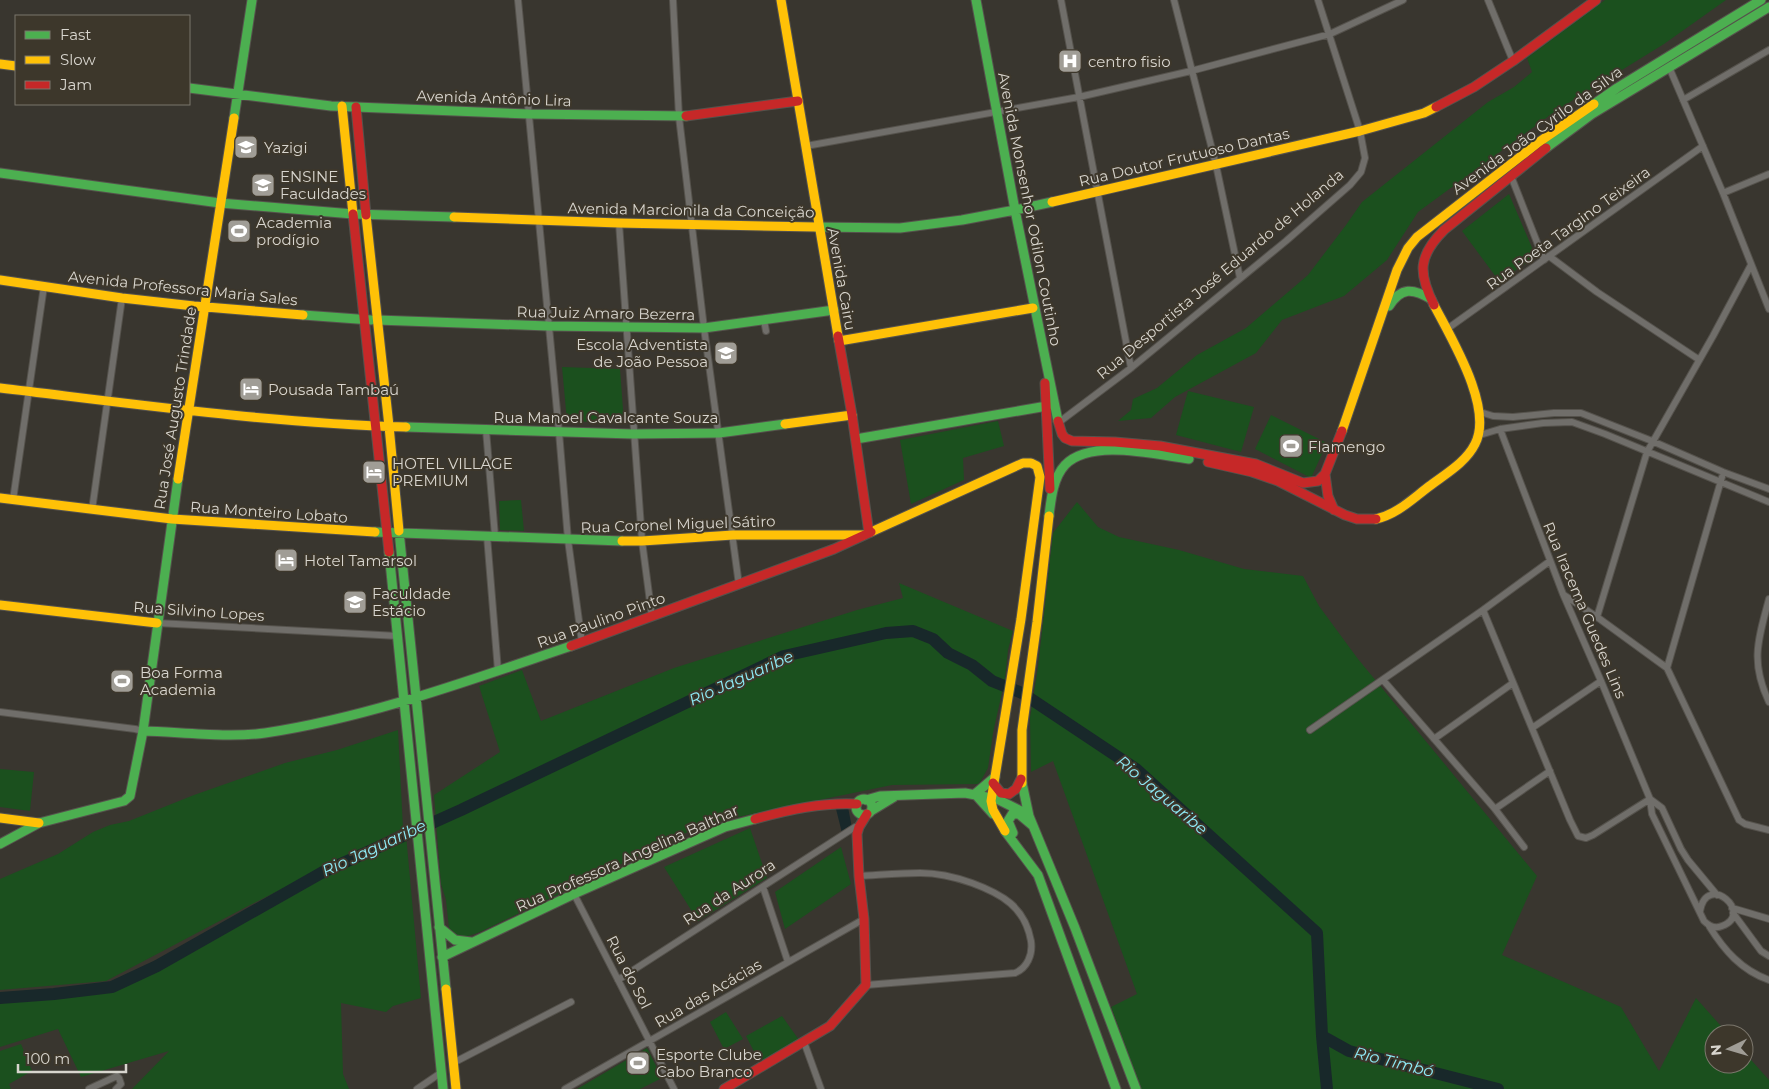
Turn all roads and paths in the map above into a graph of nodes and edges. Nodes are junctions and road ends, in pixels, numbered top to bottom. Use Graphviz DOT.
graph roads {
  1 [pos="252,0"];
  2 [pos="518,0"];
  3 [pos="673,0"];
  4 [pos="781,0"];
  5 [pos="976,0"];
  6 [pos="1061,0"];
  7 [pos="1174,0"];
  8 [pos="1318,0"];
  9 [pos="1403,0"];
  10 [pos="1488,0"];
  11 [pos="1596,0"];
  12 [pos="1761,0"];
  13 [pos="1769,7"];
  14 [pos="1330,34"];
  15 [pos="1769,50"];
  16 [pos="1513,62"];
  17 [pos="0,64"];
  18 [pos="15,66"];
  19 [pos="1669,67"];
  20 [pos="1191,70"];
  21 [pos="190,88"];
  22 [pos="237,94"];
  23 [pos="1079,97"];
  24 [pos="1682,100"];
  25 [pos="798,101"];
  26 [pos="342,106"];
  27 [pos="356,107"];
  28 [pos="996,112"];
  29 [pos="529,114"];
  30 [pos="679,117"];
  31 [pos="1360,131"];
  32 [pos="806,146"];
  33 [pos="1703,146"];
  34 [pos="1216,165"];
  35 [pos="0,173"];
  36 [pos="1769,174"];
  37 [pos="1511,176"];
  38 [pos="1097,191"];
  39 [pos="1723,193"];
  40 [pos="220,203"];
  41 [pos="1015,210"];
  42 [pos="353,214"];
  43 [pos="366,215"];
  44 [pos="539,220"];
  45 [pos="619,223"];
  46 [pos="692,224"];
  47 [pos="819,227"];
  48 [pos="1546,258"];
  49 [pos="1751,265"];
  50 [pos="1240,278"];
  51 [pos="0,280"];
  52 [pos="44,286"];
  53 [pos="122,298"];
  54 [pos="1431,299"];
  55 [pos="204,307"];
  56 [pos="1033,308"];
  57 [pos="1769,309"];
  58 [pos="834,310"];
  59 [pos="1382,317"];
  60 [pos="364,319"];
  61 [pos="377,320"];
  62 [pos="764,320"];
  63 [pos="548,326"];
  64 [pos="626,328"];
  65 [pos="704,328"];
  66 [pos="1447,329"];
  67 [pos="766,331"];
  68 [pos="839,342"];
  69 [pos="1044,355"];
  70 [pos="1698,359"];
  71 [pos="1131,368"];
  72 [pos="0,388"];
  73 [pos="29,391"];
  74 [pos="107,402"];
  75 [pos="1047,406"];
  76 [pos="188,411"];
  77 [pos="1480,412"];
  78 [pos="852,415"];
  79 [pos="1058,423"];
  80 [pos="377,426"];
  81 [pos="389,426"];
  82 [pos="1500,429"];
  83 [pos="486,430"];
  84 [pos="559,432"];
  85 [pos="719,433"];
  86 [pos="634,434"];
  87 [pos="1480,435"];
  88 [pos="856,439"];
  89 [pos="1652,441"];
  90 [pos="1647,452"];
  91 [pos="1724,472"];
  92 [pos="1325,474"];
  93 [pos="1720,481"];
  94 [pos="1769,489"];
  95 [pos="1050,495"];
  96 [pos="0,498"];
  97 [pos="14,500"];
  98 [pos="1769,502"];
  99 [pos="92,510"];
  100 [pos="1334,510"];
  101 [pos="172,519"];
  102 [pos="398,532"];
  103 [pos="388,533"];
  104 [pos="869,533"];
  105 [pos="733,535"];
  106 [pos="838,535"];
  107 [pos="491,536"];
  108 [pos="568,540"];
  109 [pos="642,541"];
  110 [pos="834,549"];
  111 [pos="1550,561"];
  112 [pos="739,585"];
  113 [pos="1563,594"];
  114 [pos="1769,599"];
  115 [pos="0,605"];
  116 [pos="1483,610"];
  117 [pos="652,617"];
  118 [pos="1597,617"];
  119 [pos="158,623"];
  120 [pos="398,636"];
  121 [pos="582,643"];
  122 [pos="1667,668"];
  123 [pos="498,671"];
  124 [pos="1383,680"];
  125 [pos="1602,681"];
  126 [pos="1513,683"];
  127 [pos="416,698"];
  128 [pos="404,702"];
  129 [pos="1769,702"];
  130 [pos="0,712"];
  131 [pos="1532,728"];
  132 [pos="1310,730"];
  133 [pos="143,731"];
  134 [pos="1434,740"];
  135 [pos="1550,771"];
  136 [pos="1020,779"];
  137 [pos="994,780"];
  138 [pos="975,794"];
  139 [pos="894,797"];
  140 [pos="991,797"];
  141 [pos="1650,799"];
  142 [pos="866,800"];
  143 [pos="857,806"];
  144 [pos="1496,809"];
  145 [pos="869,813"];
  146 [pos="995,816"];
  147 [pos="1029,816"];
  148 [pos="0,818"];
  149 [pos="39,823"];
  150 [pos="1032,825"];
  151 [pos="857,830"];
  152 [pos="1769,830"];
  153 [pos="0,844"];
  154 [pos="1524,847"];
  155 [pos="1026,856"];
  156 [pos="859,876"];
  157 [pos="763,887"];
  158 [pos="574,894"];
  159 [pos="1718,895"];
  160 [pos="1700,911"];
  161 [pos="1732,911"];
  162 [pos="864,918"];
  163 [pos="1769,918"];
  164 [pos="1708,925"];
  165 [pos="439,927"];
  166 [pos="471,942"];
  167 [pos="1769,956"];
  168 [pos="442,958"];
  169 [pos="788,962"];
  170 [pos="618,980"];
  171 [pos="1769,980"];
  172 [pos="866,985"];
  173 [pos="571,1002"];
  174 [pos="650,1040"];
  175 [pos="804,1042"];
  176 [pos="453,1063"];
  177 [pos="442,1072"];
  178 [pos="89,1089"];
  179 [pos="116,1089"];
  180 [pos="417,1089"];
  181 [pos="443,1089"];
  182 [pos="456,1089"];
  183 [pos="566,1089"];
  184 [pos="674,1089"];
  185 [pos="724,1089"];
  186 [pos="821,1089"];
  187 [pos="1116,1089"];
  188 [pos="1136,1089"];
  1 -- 22 [label="main road, Rua José Augusto Trindade"];
  2 -- 29 [label="street"];
  3 -- 30 [label="street"];
  4 -- 25 [label="main road, Avenida Cairu"];
  5 -- 28 [label="main road, Avenida Monsenhor Odilon Coutinho"];
  6 -- 23 [label="street"];
  7 -- 20 [label="street"];
  8 -- 14 [label="street, Rua Desportista José Eduardo de Holanda"];
  9 -- 14 [label="street"];
  10 -- 16 [label="street"];
  11 -- 16 [label="main road"];
  12 -- 59 [label="main road, Avenida João Cyrilo da Silva"];
  13 -- 19 [label="main road, Avenida João Cyrilo da Silva"];
  14 -- 20 [label="street"];
  14 -- 31 [label="street, Rua Desportista José Eduardo de Holanda"];
  15 -- 24 [label="street"];
  16 -- 31 [label="main road"];
  17 -- 18 [label="main road"];
  19 -- 24 [label="street"];
  19 -- 37 [label="main road, Avenida João Cyrilo da Silva"];
  20 -- 23 [label="street"];
  20 -- 34 [label="street"];
  21 -- 22 [label="main road, Avenida Antônio Lira"];
  22 -- 26 [label="main road, Avenida Antônio Lira"];
  22 -- 40 [label="main road, Rua José Augusto Trindade"];
  23 -- 28 [label="street"];
  23 -- 38 [label="street"];
  24 -- 33 [label="street"];
  25 -- 30 [label="main road, Avenida Antônio Lira"];
  25 -- 32 [label="main road, Avenida Cairu"];
  26 -- 27 [label="main road, Avenida Antônio Lira"];
  26 -- 42 [label="main road"];
  27 -- 29 [label="main road, Avenida Antônio Lira"];
  27 -- 43 [label="main road"];
  28 -- 32 [label="street"];
  28 -- 41 [label="main road, Avenida Monsenhor Odilon Coutinho"];
  29 -- 30 [label="main road, Avenida Antônio Lira"];
  29 -- 44 [label="street"];
  30 -- 46 [label="street"];
  31 -- 34 [label="main road, Rua Doutor Frutuoso Dantas"];
  31 -- 50 [label="street, Rua Desportista José Eduardo de Holanda"];
  32 -- 47 [label="main road, Avenida Cairu"];
  33 -- 39 [label="street"];
  33 -- 48 [label="street, Rua Poeta Targino Teixeira"];
  34 -- 38 [label="main road, Rua Doutor Frutuoso Dantas"];
  34 -- 50 [label="street"];
  35 -- 40 [label="main road, Avenida Marcionila da Conceição"];
  36 -- 39 [label="street"];
  37 -- 48 [label="street"];
  37 -- 54 [label="main road, Avenida João Cyrilo da Silva"];
  38 -- 41 [label="main road, Rua Doutor Frutuoso Dantas"];
  38 -- 71 [label="street"];
  39 -- 49 [label="street"];
  40 -- 42 [label="main road, Avenida Marcionila da Conceição"];
  40 -- 55 [label="main road, Rua José Augusto Trindade"];
  41 -- 47 [label="main road, Avenida Marcionila da Conceição"];
  41 -- 56 [label="main road, Avenida Monsenhor Odilon Coutinho"];
  42 -- 43 [label="main road, Avenida Marcionila da Conceição"];
  42 -- 60 [label="main road"];
  43 -- 44 [label="main road, Avenida Marcionila da Conceição"];
  43 -- 61 [label="main road"];
  44 -- 45 [label="main road, Avenida Marcionila da Conceição"];
  44 -- 63 [label="street"];
  45 -- 46 [label="main road, Avenida Marcionila da Conceição"];
  45 -- 64 [label="street"];
  46 -- 47 [label="main road, Avenida Marcionila da Conceição"];
  46 -- 65 [label="street"];
  47 -- 58 [label="main road, Avenida Cairu"];
  48 -- 66 [label="street, Rua Poeta Targino Teixeira"];
  48 -- 70 [label="street"];
  49 -- 57 [label="street"];
  49 -- 70 [label="street"];
  50 -- 71 [label="street, Rua Desportista José Eduardo de Holanda"];
  51 -- 52 [label="main road, Avenida Professora Maria Sales"];
  52 -- 53 [label="main road, Avenida Professora Maria Sales"];
  52 -- 73 [label="street"];
  53 -- 55 [label="main road, Avenida Professora Maria Sales"];
  53 -- 74 [label="street"];
  54 -- 59 [label="main road"];
  54 -- 66 [label="main road, Avenida João Cyrilo da Silva"];
  55 -- 60 [label="main road, Avenida Professora Maria Sales"];
  55 -- 76 [label="main road, Rua José Augusto Trindade"];
  56 -- 68 [label="main road"];
  56 -- 69 [label="main road, Avenida Monsenhor Odilon Coutinho"];
  58 -- 62 [label="main road, Rua Juiz Amaro Bezerra"];
  58 -- 68 [label="main road, Avenida Cairu"];
  59 -- 92 [label="main road, Avenida João Cyrilo da Silva"];
  60 -- 61 [label="main road, Avenida Professora Maria Sales"];
  60 -- 80 [label="main road"];
  61 -- 63 [label="main road, Rua Juiz Amaro Bezerra"];
  61 -- 81 [label="main road"];
  62 -- 65 [label="main road, Rua Juiz Amaro Bezerra"];
  62 -- 67 [label="street"];
  63 -- 64 [label="main road, Rua Juiz Amaro Bezerra"];
  63 -- 84 [label="street"];
  64 -- 65 [label="main road, Rua Juiz Amaro Bezerra"];
  64 -- 86 [label="street"];
  65 -- 85 [label="street"];
  66 -- 77 [label="main road, Avenida João Cyrilo da Silva"];
  68 -- 78 [label="main road, Avenida Cairu"];
  69 -- 75 [label="main road"];
  69 -- 79 [label="main road, Avenida Monsenhor Odilon Coutinho"];
  70 -- 89 [label="street"];
  71 -- 79 [label="street, Rua Desportista José Eduardo de Holanda"];
  72 -- 73 [label="main road, Rua Manoel Cavalcante Souza"];
  73 -- 74 [label="main road, Rua Manoel Cavalcante Souza"];
  73 -- 97 [label="street"];
  74 -- 76 [label="main road, Rua Manoel Cavalcante Souza"];
  74 -- 99 [label="street"];
  75 -- 88 [label="main road"];
  75 -- 95 [label="main road"];
  76 -- 80 [label="main road, Rua Manoel Cavalcante Souza"];
  76 -- 101 [label="main road, Rua José Augusto Trindade"];
  77 -- 87 [label="main road, Avenida João Cyrilo da Silva"];
  77 -- 89 [label="street"];
  78 -- 85 [label="main road, Rua Manoel Cavalcante Souza"];
  78 -- 88 [label="main road, Avenida Cairu"];
  79 -- 92 [label="main road"];
  80 -- 81 [label="main road, Rua Manoel Cavalcante Souza"];
  80 -- 103 [label="main road"];
  81 -- 83 [label="main road, Rua Manoel Cavalcante Souza"];
  81 -- 102 [label="main road"];
  82 -- 87 [label="street"];
  82 -- 90 [label="street"];
  82 -- 111 [label="street, Rua Iracema Guedes Lins"];
  83 -- 84 [label="main road, Rua Manoel Cavalcante Souza"];
  83 -- 107 [label="street"];
  84 -- 86 [label="main road, Rua Manoel Cavalcante Souza"];
  84 -- 108 [label="street"];
  85 -- 86 [label="main road, Rua Manoel Cavalcante Souza"];
  85 -- 105 [label="street"];
  86 -- 109 [label="street"];
  87 -- 100 [label="main road"];
  88 -- 104 [label="main road, Avenida Cairu"];
  89 -- 90 [label="street"];
  89 -- 91 [label="street"];
  90 -- 93 [label="street"];
  90 -- 118 [label="street"];
  91 -- 93 [label="street"];
  91 -- 94 [label="street"];
  92 -- 100 [label="main road"];
  93 -- 98 [label="street"];
  93 -- 122 [label="street"];
  95 -- 100 [label="main road"];
  95 -- 136 [label="main road"];
  96 -- 97 [label="main road, Rua Monteiro Lobato"];
  97 -- 99 [label="main road, Rua Monteiro Lobato"];
  99 -- 101 [label="main road, Rua Monteiro Lobato"];
  101 -- 103 [label="main road, Rua Monteiro Lobato"];
  101 -- 119 [label="main road, Rua José Augusto Trindade"];
  102 -- 103 [label="main road, Rua Monteiro Lobato"];
  102 -- 107 [label="main road, Rua Coronel Miguel Sátiro"];
  102 -- 127 [label="main road"];
  103 -- 120 [label="main road"];
  104 -- 106 [label="main road, Rua Coronel Miguel Sátiro"];
  104 -- 110 [label="main road, Rua Paulino Pinto"];
  104 -- 137 [label="main road, Rua Paulino Pinto"];
  105 -- 106 [label="main road, Rua Coronel Miguel Sátiro"];
  105 -- 109 [label="main road, Rua Coronel Miguel Sátiro"];
  105 -- 112 [label="street"];
  106 -- 110 [label="main road"];
  107 -- 108 [label="main road, Rua Coronel Miguel Sátiro"];
  107 -- 123 [label="street"];
  108 -- 109 [label="main road, Rua Coronel Miguel Sátiro"];
  108 -- 121 [label="street"];
  109 -- 117 [label="street"];
  110 -- 112 [label="main road, Rua Paulino Pinto"];
  111 -- 113 [label="street, Rua Iracema Guedes Lins"];
  111 -- 116 [label="street"];
  112 -- 117 [label="main road, Rua Paulino Pinto"];
  113 -- 118 [label="street"];
  113 -- 125 [label="street, Rua Iracema Guedes Lins"];
  114 -- 129 [label="street"];
  115 -- 119 [label="main road, Rua Silvino Lopes"];
  116 -- 124 [label="street"];
  116 -- 126 [label="street"];
  117 -- 121 [label="main road, Rua Paulino Pinto"];
  118 -- 122 [label="street"];
  119 -- 120 [label="street, Rua Silvino Lopes"];
  119 -- 133 [label="main road, Rua José Augusto Trindade"];
  120 -- 128 [label="main road"];
  121 -- 123 [label="main road, Rua Paulino Pinto"];
  122 -- 152 [label="street"];
  123 -- 127 [label="main road, Rua Paulino Pinto"];
  124 -- 132 [label="street"];
  124 -- 134 [label="street"];
  125 -- 131 [label="street"];
  125 -- 141 [label="street, Rua Iracema Guedes Lins"];
  126 -- 131 [label="street"];
  126 -- 134 [label="street"];
  127 -- 128 [label="main road, Rua Paulino Pinto"];
  127 -- 165 [label="main road"];
  128 -- 133 [label="main road, Rua Paulino Pinto"];
  128 -- 177 [label="main road"];
  130 -- 133 [label="street"];
  131 -- 135 [label="street"];
  133 -- 149 [label="main road, Rua José Augusto Trindade"];
  134 -- 144 [label="street"];
  135 -- 141 [label="street"];
  135 -- 144 [label="street"];
  136 -- 137 [label="main road"];
  136 -- 147 [label="main road"];
  137 -- 138 [label="main road"];
  137 -- 140 [label="main road"];
  138 -- 139 [label="main road"];
  138 -- 140 [label="main road"];
  138 -- 146 [label="main road"];
  139 -- 142 [label="main road"];
  139 -- 145 [label="main road"];
  140 -- 146 [label="main road"];
  140 -- 147 [label="main road"];
  141 -- 159 [label="street"];
  141 -- 160 [label="street"];
  142 -- 143 [label="main road"];
  142 -- 145 [label="main road"];
  143 -- 145 [label="main road"];
  143 -- 151 [label="main road"];
  143 -- 158 [label="main road, Rua Professora Angelina Balthar"];
  144 -- 154 [label="street"];
  145 -- 151 [label="main road"];
  146 -- 155 [label="main road"];
  147 -- 150 [label="main road"];
  148 -- 149 [label="main road"];
  149 -- 153 [label="main road"];
  150 -- 155 [label="main road"];
  150 -- 188 [label="main road"];
  151 -- 156 [label="main road"];
  151 -- 157 [label="street, Rua da Aurora"];
  155 -- 187 [label="main road"];
  156 -- 162 [label="main road"];
  156 -- 172 [label="street"];
  157 -- 169 [label="street"];
  157 -- 170 [label="street, Rua da Aurora"];
  158 -- 166 [label="main road, Rua Professora Angelina Balthar"];
  158 -- 170 [label="street, Rua do Sol"];
  159 -- 160 [label="street"];
  159 -- 161 [label="street"];
  160 -- 164 [label="street"];
  161 -- 163 [label="street"];
  161 -- 164 [label="street"];
  161 -- 167 [label="street"];
  162 -- 169 [label="street, Rua das Acácias"];
  162 -- 172 [label="main road"];
  164 -- 171 [label="street"];
  165 -- 166 [label="main road"];
  165 -- 168 [label="main road"];
  166 -- 168 [label="main road, Rua Professora Angelina Balthar"];
  168 -- 176 [label="main road"];
  169 -- 174 [label="street, Rua das Acácias"];
  170 -- 174 [label="street, Rua do Sol"];
  172 -- 175 [label="main road"];
  173 -- 176 [label="street"];
  174 -- 183 [label="street, Rua das Acácias"];
  174 -- 184 [label="street, Rua do Sol"];
  175 -- 185 [label="main road"];
  175 -- 186 [label="street"];
  176 -- 182 [label="main road"];
  177 -- 180 [label="street"];
  177 -- 181 [label="main road"];
  178 -- 179 [label="street"];
}
